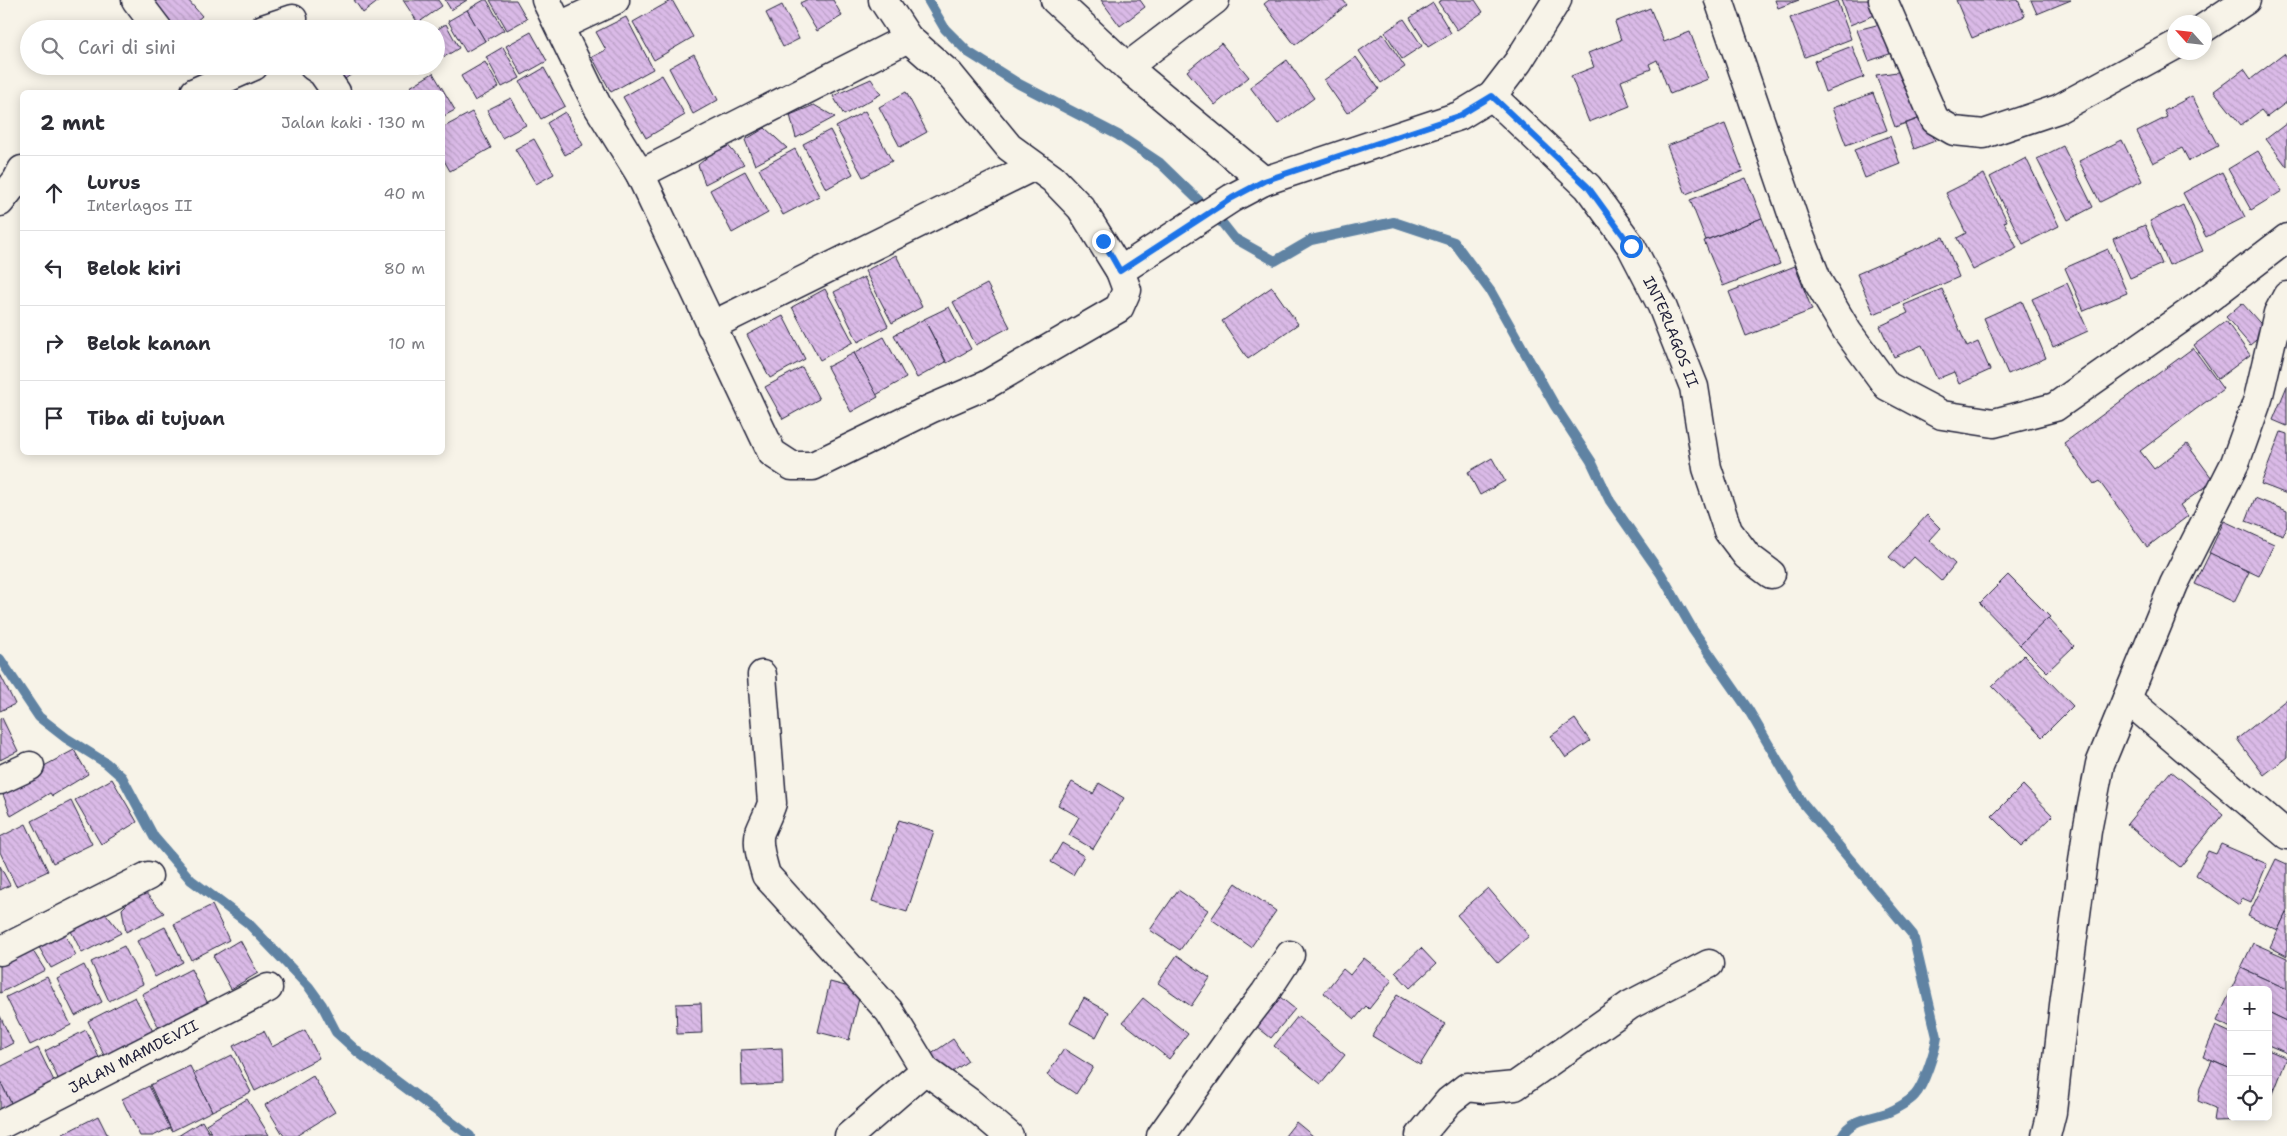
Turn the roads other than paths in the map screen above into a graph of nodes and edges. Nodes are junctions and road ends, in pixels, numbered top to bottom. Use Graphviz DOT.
graph roads {
  1 [pos="136,0"];
  2 [pos="546,0"];
  3 [pos="615,0"];
  4 [pos="883,0"];
  5 [pos="1056,0"];
  6 [pos="1215,0"];
  7 [pos="1557,0"];
  8 [pos="1720,0"];
  9 [pos="1883,0"];
  10 [pos="2246,0"];
  11 [pos="293,19"];
  12 [pos="151,20"];
  13 [pos="290,20"];
  14 [pos="2212,23"];
  15 [pos="560,26"];
  16 [pos="908,38"];
  17 [pos="2167,50"];
  18 [pos="1127,67"];
  19 [pos="234,75"];
  20 [pos="324,75"];
  21 [pos="200,90"];
  22 [pos="335,90"];
  23 [pos="1492,96"];
  24 [pos="1034,166"];
  25 [pos="13,172"];
  26 [pos="640,174"];
  27 [pos="1264,181"];
  28 [pos="0,202"];
  29 [pos="2287,238"];
  30 [pos="1120,271"];
  31 [pos="2287,296"];
  32 [pos="711,326"];
  33 [pos="1771,574"];
  34 [pos="762,675"];
  35 [pos="2127,699"];
  36 [pos="30,766"];
  37 [pos="0,780"];
  38 [pos="2287,835"];
  39 [pos="148,876"];
  40 [pos="0,951"];
  41 [pos="1290,955"];
  42 [pos="1709,964"];
  43 [pos="268,988"];
  44 [pos="925,1070"];
  45 [pos="0,1125"];
  46 [pos="849,1136"];
  47 [pos="1009,1136"];
  48 [pos="1162,1136"];
  49 [pos="1420,1136"];
  50 [pos="2046,1136"];
  1 -- 12 [label="street"];
  2 -- 15 [label="street"];
  3 -- 15 [label="street"];
  4 -- 16 [label="street"];
  5 -- 18 [label="street"];
  6 -- 18 [label="street"];
  7 -- 23 [label="street"];
  8 -- 29 [label="street"];
  9 -- 17 [label="street"];
  10 -- 14 [label="street"];
  11 -- 13 [label="street"];
  15 -- 26 [label="street"];
  16 -- 24 [label="street"];
  16 -- 26 [label="street"];
  18 -- 27 [label="street"];
  19 -- 21 [label="street"];
  20 -- 22 [label="street"];
  23 -- 27 [label="street"];
  23 -- 33 [label="street, INTERLAGOS II"];
  24 -- 30 [label="street"];
  24 -- 32 [label="street"];
  25 -- 28 [label="street"];
  26 -- 32 [label="street"];
  27 -- 30 [label="street"];
  30 -- 32 [label="street"];
  31 -- 35 [label="street"];
  34 -- 44 [label="street"];
  35 -- 38 [label="street"];
  35 -- 50 [label="street"];
  36 -- 37 [label="street"];
  39 -- 40 [label="street"];
  41 -- 48 [label="street"];
  42 -- 49 [label="street"];
  43 -- 45 [label="street, JALAN MAMDE.VII"];
  44 -- 46 [label="street"];
  44 -- 47 [label="street"];
}
